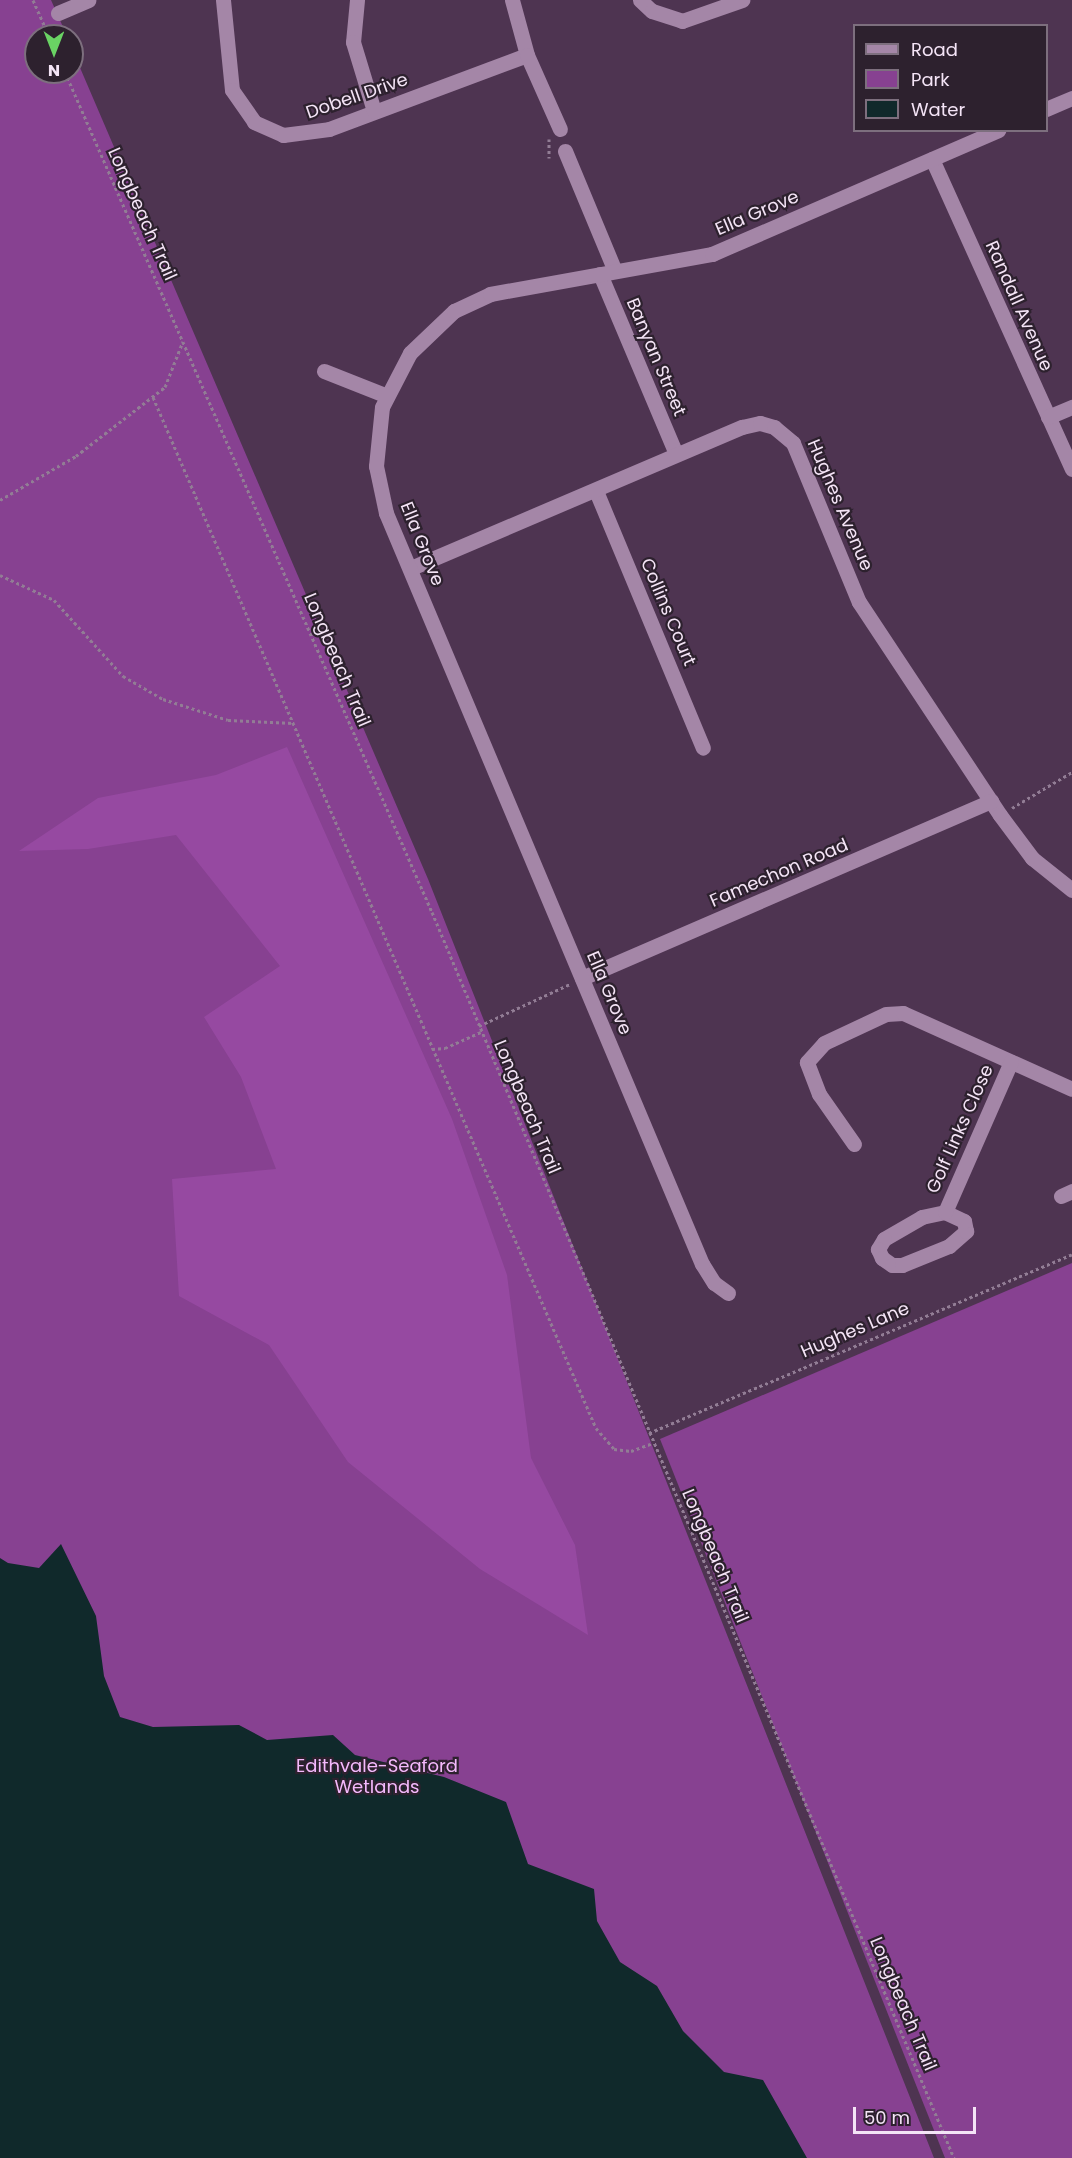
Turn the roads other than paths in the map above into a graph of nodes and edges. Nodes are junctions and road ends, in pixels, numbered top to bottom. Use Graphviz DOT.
graph roads {
  1 [pos="88,0"];
  2 [pos="223,0"];
  3 [pos="357,0"];
  4 [pos="512,0"];
  5 [pos="640,0"];
  6 [pos="742,0"];
  7 [pos="58,13"];
  8 [pos="527,55"];
  9 [pos="1072,99"];
  10 [pos="1048,110"];
  11 [pos="374,111"];
  12 [pos="560,129"];
  13 [pos="993,132"];
  14 [pos="565,151"];
  15 [pos="932,159"];
  16 [pos="608,272"];
  17 [pos="324,371"];
  18 [pos="387,396"];
  19 [pos="1072,407"];
  20 [pos="1048,417"];
  21 [pos="676,454"];
  22 [pos="1072,469"];
  23 [pos="596,491"];
  24 [pos="411,568"];
  25 [pos="703,748"];
  26 [pos="991,801"];
  27 [pos="1072,890"];
  28 [pos="582,978"];
  29 [pos="1011,1062"];
  30 [pos="1072,1089"];
  31 [pos="854,1144"];
  32 [pos="945,1212"];
  33 [pos="728,1293"];
  1 -- 7 [label="street"];
  2 -- 11 [label="street, Dobell Drive"];
  3 -- 11 [label="street"];
  4 -- 8 [label="street"];
  5 -- 6 [label="street"];
  8 -- 11 [label="street, Dobell Drive"];
  8 -- 12 [label="street"];
  9 -- 10 [label="street"];
  13 -- 15 [label="street, Ella Grove"];
  14 -- 16 [label="street, Banyan Street"];
  15 -- 16 [label="street, Ella Grove"];
  15 -- 20 [label="street, Randall Avenue"];
  16 -- 18 [label="street, Ella Grove"];
  16 -- 21 [label="street, Banyan Street"];
  17 -- 18 [label="street"];
  18 -- 24 [label="street, Ella Grove"];
  19 -- 20 [label="street"];
  20 -- 22 [label="street, Randall Avenue"];
  21 -- 23 [label="street, Hughes Avenue"];
  21 -- 26 [label="street, Hughes Avenue"];
  23 -- 24 [label="street, Hughes Avenue"];
  23 -- 25 [label="street, Collins Court"];
  24 -- 28 [label="street, Ella Grove"];
  26 -- 27 [label="street, Hughes Avenue"];
  26 -- 28 [label="street, Famechon Road"];
  28 -- 33 [label="street, Ella Grove"];
  29 -- 30 [label="street, Golf Links Close"];
  29 -- 31 [label="street, Golf Links Close"];
  29 -- 32 [label="street, Golf Links Close"];
  32 -- 32 [label="street, Golf Links Close"];
}
